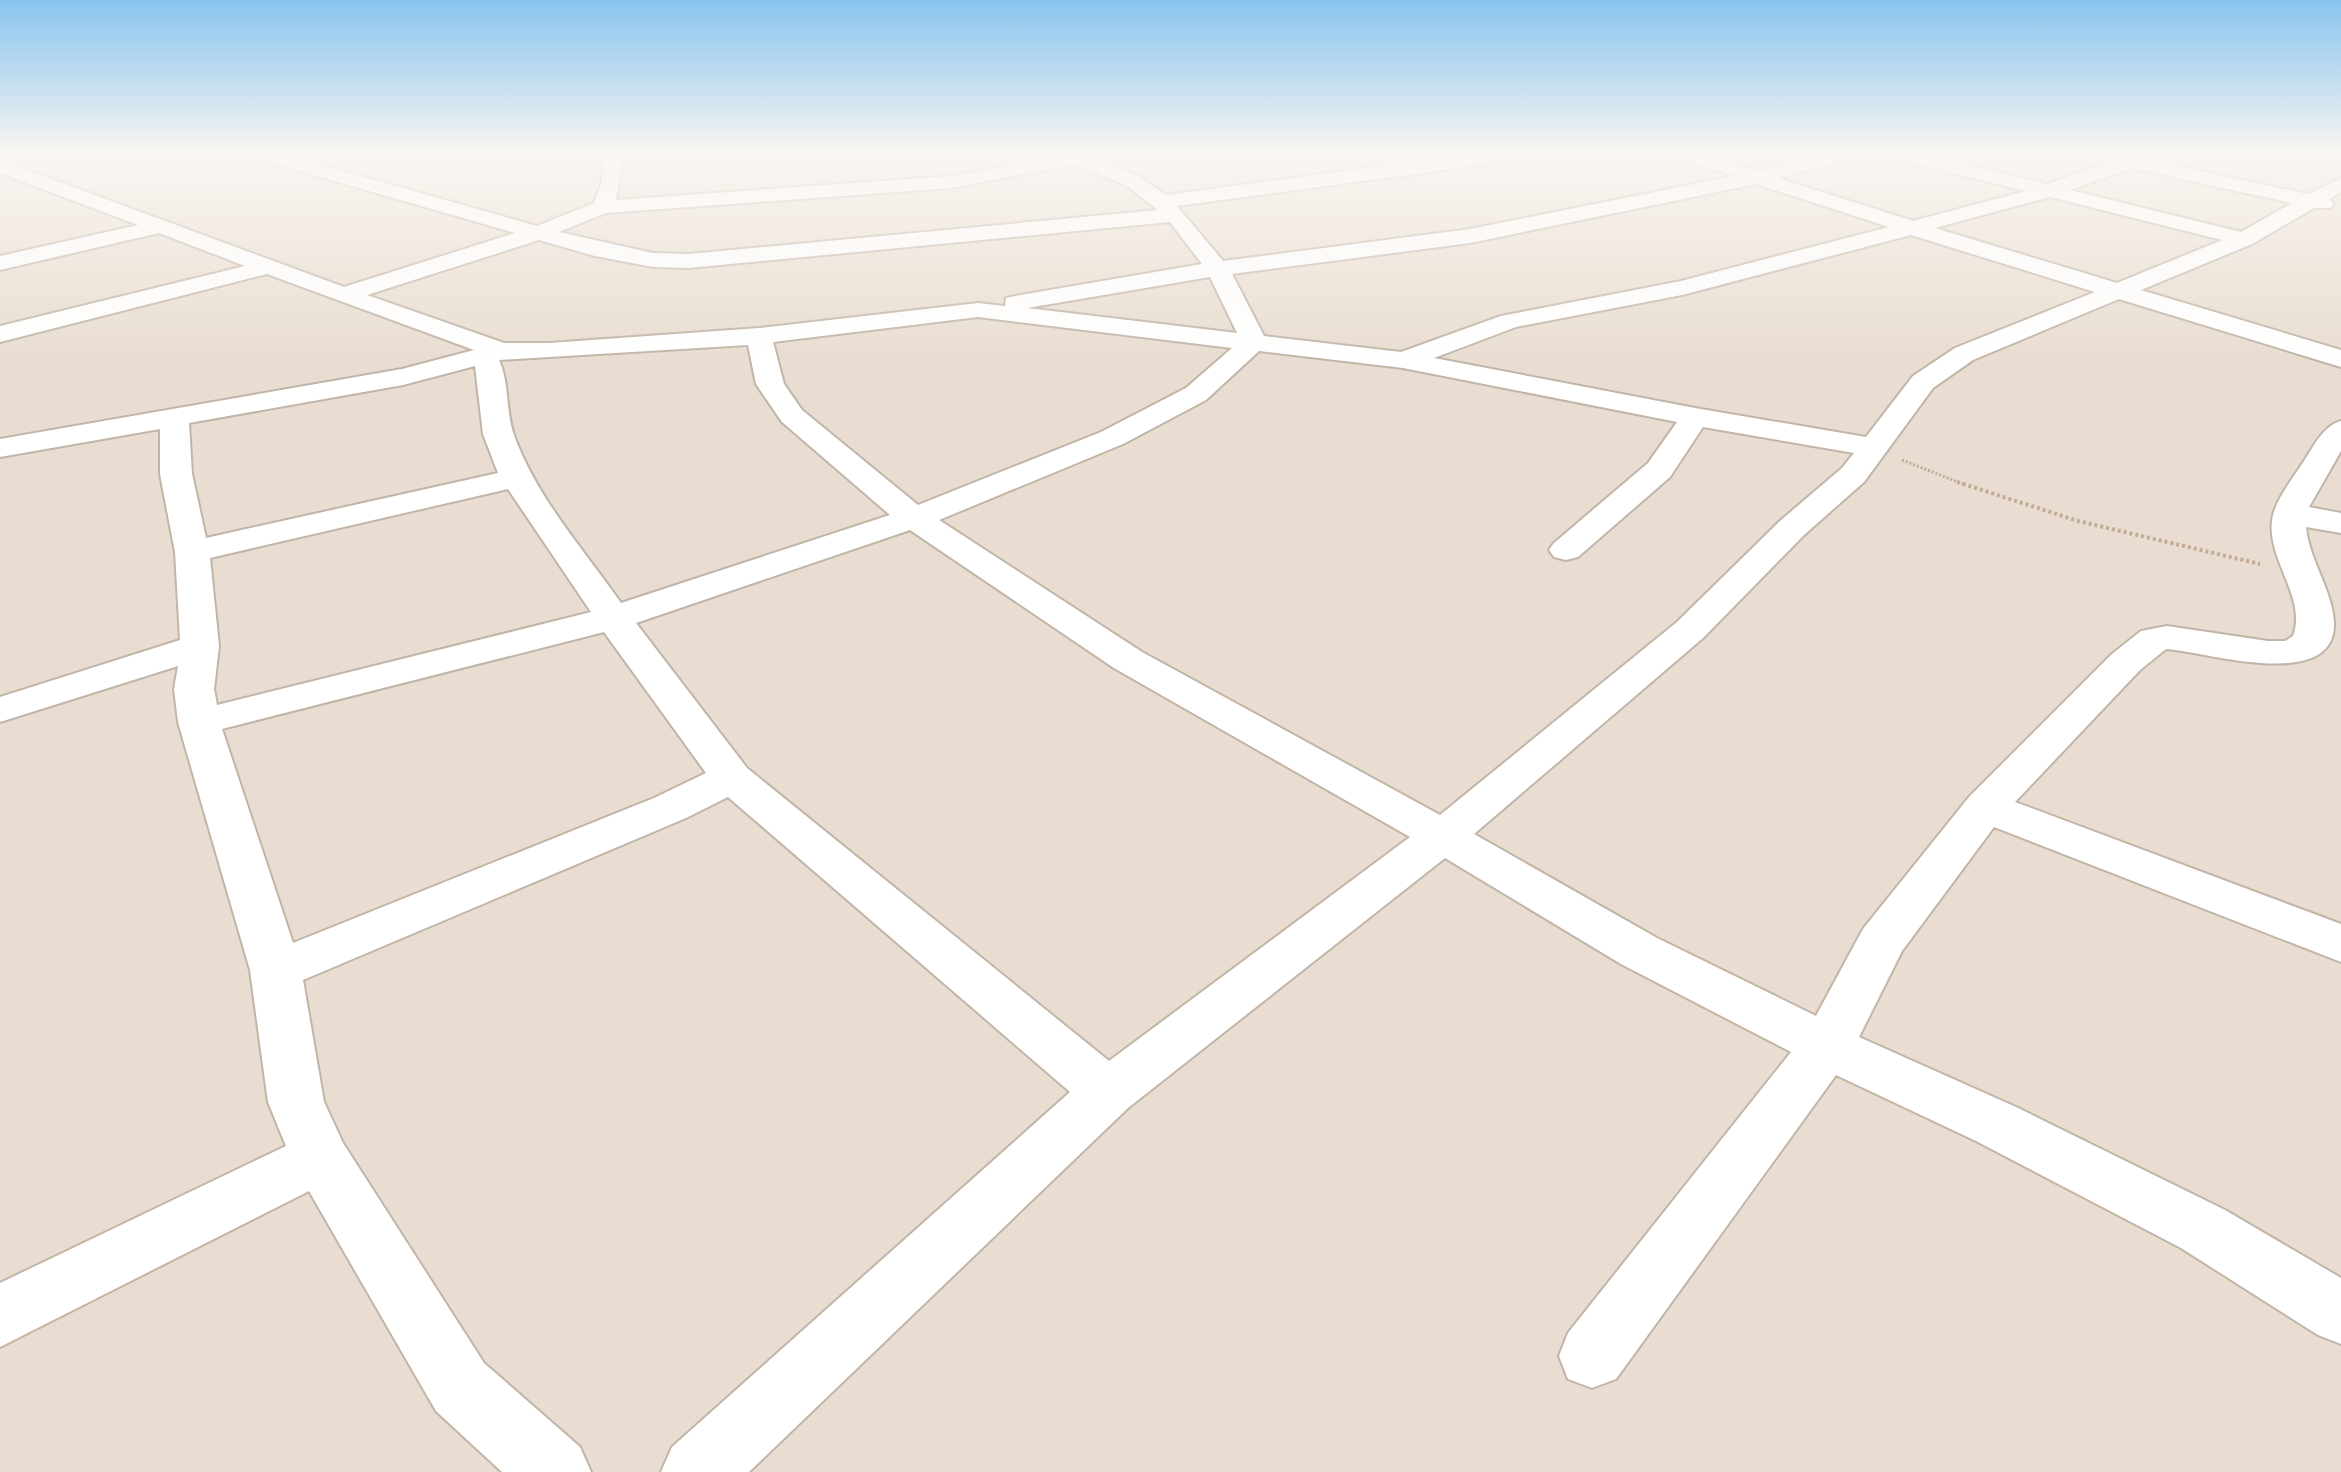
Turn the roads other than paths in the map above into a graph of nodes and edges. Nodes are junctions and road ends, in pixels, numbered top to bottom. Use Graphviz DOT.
graph roads {
  1 [pos="144,222"];
  2 [pos="498,222"];
  3 [pos="566,222"];
  4 [pos="1044,222"];
  5 [pos="1178,222"];
  6 [pos="1540,222"];
  7 [pos="1892,222"];
  8 [pos="1935,222"];
  9 [pos="2171,222"];
  10 [pos="2281,222"];
  11 [pos="157,227"];
  12 [pos="1912,228"];
  13 [pos="538,233"];
  14 [pos="2244,239"];
  15 [pos="0,263"];
  16 [pos="268,267"];
  17 [pos="1216,269"];
  18 [pos="2119,293"];
  19 [pos="343,295"];
  20 [pos="978,310"];
  21 [pos="0,334"];
  22 [pos="759,336"];
  23 [pos="1254,342"];
  24 [pos="493,354"];
  25 [pos="2341,359"];
  26 [pos="1403,360"];
  27 [pos="1695,417"];
  28 [pos="174,418"];
  29 [pos="2341,430"];
  30 [pos="1871,447"];
  31 [pos="0,448"];
  32 [pos="516,478"];
  33 [pos="2290,514"];
  34 [pos="914,518"];
  35 [pos="2341,523"];
  36 [pos="1566,550"];
  37 [pos="192,552"];
  38 [pos="613,618"];
  39 [pos="200,646"];
  40 [pos="0,710"];
  41 [pos="199,722"];
  42 [pos="732,778"];
  43 [pos="1985,807"];
  44 [pos="1443,836"];
  45 [pos="2341,944"];
  46 [pos="276,970"];
  47 [pos="1827,1046"];
  48 [pos="1108,1092"];
  49 [pos="320,1157"];
  50 [pos="2341,1313"];
  51 [pos="0,1316"];
  52 [pos="1592,1356"];
  53 [pos="555,1472"];
  54 [pos="697,1472"];
  1 -- 11 [label="street"];
  2 -- 13 [label="street"];
  3 -- 13 [label="street"];
  4 -- 13 [label="street"];
  5 -- 17 [label="street"];
  6 -- 17 [label="street"];
  7 -- 12 [label="street"];
  8 -- 12 [label="street"];
  9 -- 14 [label="street"];
  10 -- 14 [label="street"];
  11 -- 15 [label="street"];
  11 -- 16 [label="street"];
  12 -- 18 [label="street"];
  12 -- 26 [label="street"];
  13 -- 19 [label="street"];
  14 -- 18 [label="street"];
  16 -- 19 [label="street"];
  16 -- 21 [label="street"];
  17 -- 20 [label="street"];
  17 -- 23 [label="street"];
  18 -- 25 [label="street"];
  18 -- 30 [label="street"];
  19 -- 24 [label="street"];
  20 -- 22 [label="street"];
  20 -- 23 [label="street"];
  22 -- 24 [label="street"];
  22 -- 34 [label="street"];
  23 -- 26 [label="street"];
  23 -- 34 [label="street"];
  24 -- 28 [label="street"];
  24 -- 32 [label="street"];
  26 -- 27 [label="street"];
  27 -- 30 [label="street"];
  27 -- 36 [label="street"];
  28 -- 31 [label="street"];
  28 -- 37 [label="street"];
  29 -- 33 [label="street"];
  30 -- 44 [label="street"];
  32 -- 37 [label="street"];
  32 -- 38 [label="street"];
  33 -- 35 [label="street"];
  33 -- 43 [label="street"];
  34 -- 38 [label="street"];
  34 -- 44 [label="street"];
  37 -- 39 [label="street"];
  38 -- 41 [label="street"];
  38 -- 42 [label="street"];
  39 -- 40 [label="street"];
  39 -- 41 [label="street"];
  41 -- 46 [label="street"];
  42 -- 46 [label="street"];
  42 -- 48 [label="street"];
  43 -- 45 [label="street"];
  43 -- 47 [label="street"];
  44 -- 47 [label="street"];
  44 -- 48 [label="street"];
  46 -- 49 [label="street"];
  47 -- 50 [label="street"];
  47 -- 52 [label="street"];
  48 -- 54 [label="street"];
  49 -- 51 [label="street"];
  49 -- 53 [label="street"];
}
